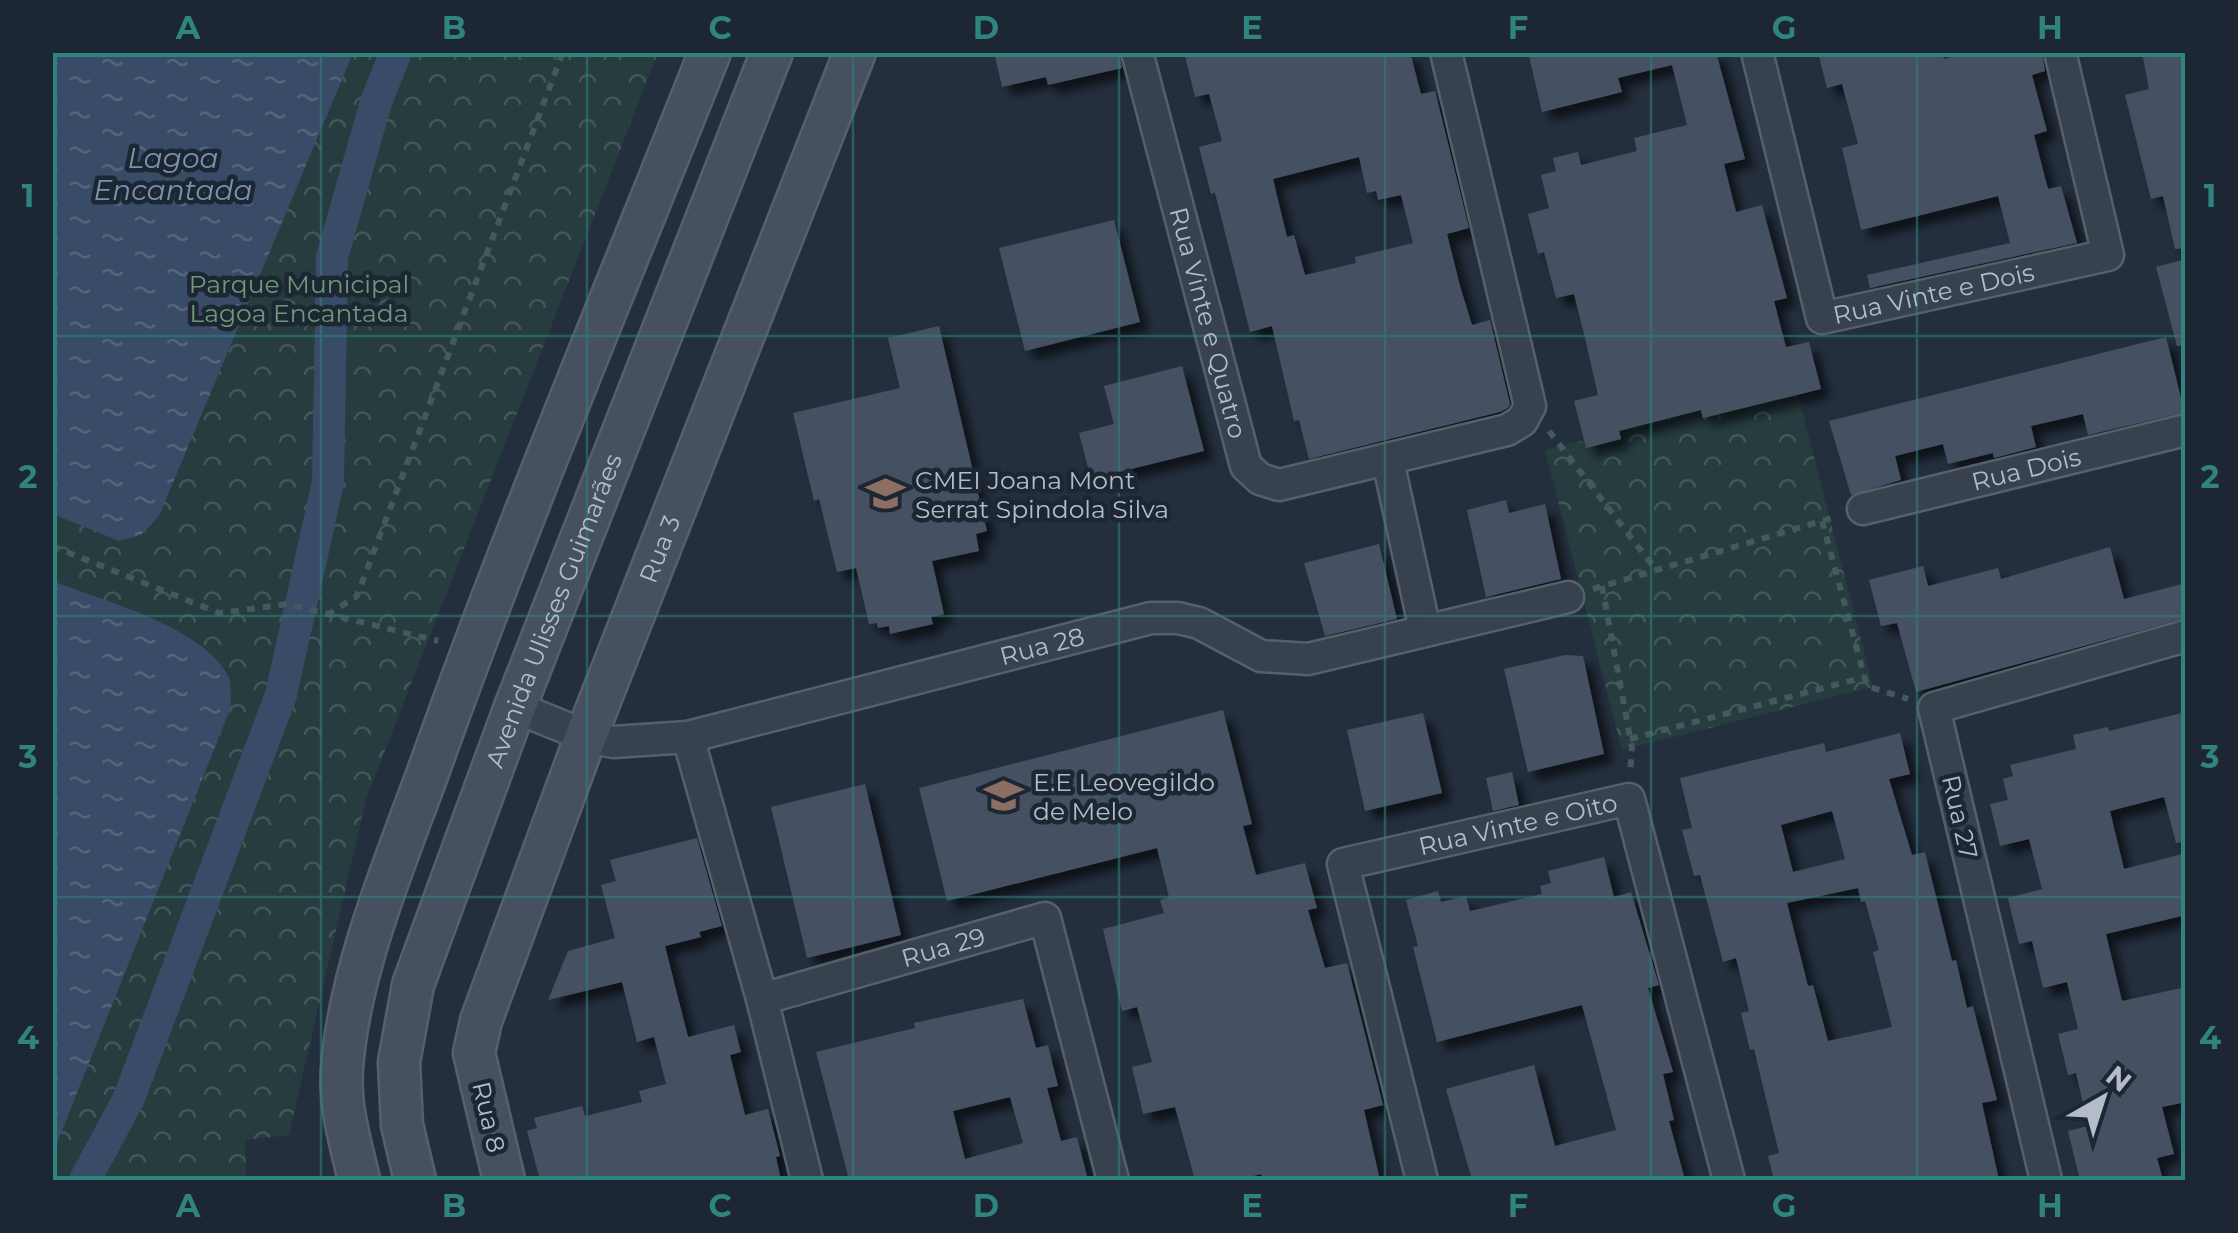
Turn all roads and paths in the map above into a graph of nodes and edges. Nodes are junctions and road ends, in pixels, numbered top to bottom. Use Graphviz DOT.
graph roads {
  1 [pos="562,52"];
  2 [pos="710,52"];
  3 [pos="772,52"];
  4 [pos="855,52"];
  5 [pos="1138,52"];
  6 [pos="1446,52"];
  7 [pos="1757,52"];
  8 [pos="2060,52"];
  9 [pos="1530,406"];
  10 [pos="2186,430"];
  11 [pos="1388,461"];
  12 [pos="1864,509"];
  13 [pos="1822,521"];
  14 [pos="52,546"];
  15 [pos="1656,570"];
  16 [pos="1602,586"];
  17 [pos="1568,596"];
  18 [pos="327,615"];
  19 [pos="1425,630"];
  20 [pos="2186,636"];
  21 [pos="466,667"];
  22 [pos="1865,677"];
  23 [pos="516,706"];
  24 [pos="1934,708"];
  25 [pos="586,736"];
  26 [pos="688,737"];
  27 [pos="1630,739"];
  28 [pos="1629,799"];
  29 [pos="762,999"];
  30 [pos="474,1053"];
  31 [pos="359,1180"];
  32 [pos="415,1180"];
  33 [pos="504,1180"];
  34 [pos="807,1180"];
  35 [pos="1113,1180"];
  36 [pos="1422,1180"];
  37 [pos="1729,1180"];
  38 [pos="2046,1180"];
  1 -- 18 [label="path"];
  2 -- 21 [label="main road"];
  3 -- 23 [label="main road, Avenida Ulisses Guimarães"];
  4 -- 25 [label="main road, Rua 3"];
  5 -- 11 [label="street, Rua Vinte e Quatro"];
  6 -- 9 [label="street"];
  7 -- 8 [label="street, Rua Vinte e Dois"];
  9 -- 11 [label="street, Rua Vinte e Quatro"];
  9 -- 15 [label="path"];
  10 -- 12 [label="street, Rua Dois"];
  11 -- 19 [label="street"];
  12 -- 13 [label="path"];
  13 -- 15 [label="path"];
  13 -- 22 [label="path"];
  14 -- 18 [label="path"];
  15 -- 16 [label="path"];
  16 -- 17 [label="path"];
  16 -- 27 [label="path"];
  17 -- 19 [label="street, Rua 28"];
  18 -- 21 [label="path"];
  19 -- 26 [label="street, Rua 28"];
  20 -- 24 [label="street"];
  21 -- 23 [label="main road"];
  21 -- 31 [label="main road"];
  22 -- 24 [label="path"];
  22 -- 27 [label="path"];
  23 -- 25 [label="street, Rua 28"];
  23 -- 32 [label="main road, Avenida Ulisses Guimarães"];
  24 -- 38 [label="street, Rua 27"];
  25 -- 26 [label="street, Rua 28"];
  25 -- 30 [label="main road, Rua 3"];
  26 -- 29 [label="street"];
  27 -- 28 [label="path"];
  28 -- 36 [label="street, Rua Vinte e Oito"];
  28 -- 37 [label="street, Rua Vinte e Oito"];
  29 -- 34 [label="street"];
  29 -- 35 [label="street, Rua 29"];
  30 -- 33 [label="main road, Rua 8"];
}
